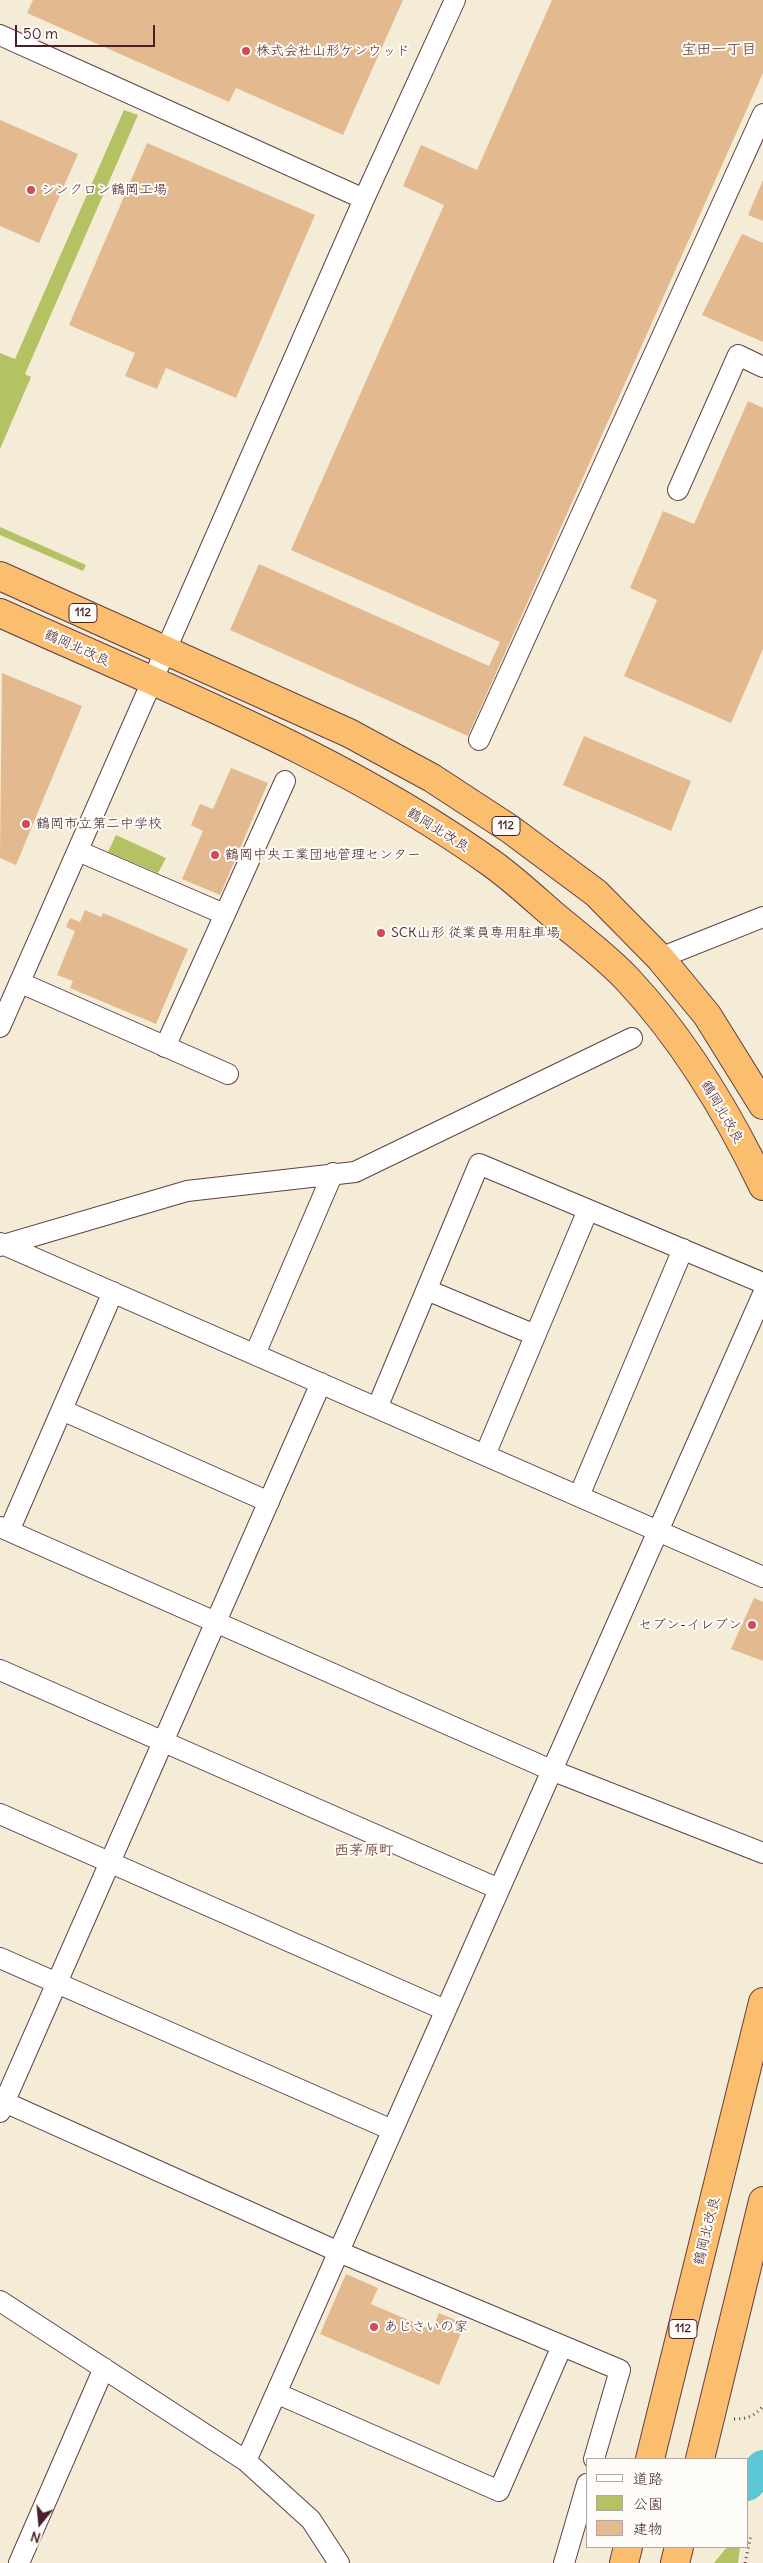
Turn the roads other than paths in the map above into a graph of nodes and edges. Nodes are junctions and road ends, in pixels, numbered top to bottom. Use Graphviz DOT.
graph roads {
  1 [pos="455,0"];
  2 [pos="0,35"];
  3 [pos="763,114"];
  4 [pos="364,199"];
  5 [pos="763,367"];
  6 [pos="678,490"];
  7 [pos="0,576"];
  8 [pos="0,613"];
  9 [pos="166,651"];
  10 [pos="152,681"];
  11 [pos="479,740"];
  12 [pos="285,780"];
  13 [pos="78,850"];
  14 [pos="224,914"];
  15 [pos="763,917"];
  16 [pos="660,958"];
  17 [pos="21,983"];
  18 [pos="0,1027"];
  19 [pos="632,1038"];
  20 [pos="165,1046"];
  21 [pos="228,1074"];
  22 [pos="763,1105"];
  23 [pos="333,1173"];
  24 [pos="763,1186"];
  25 [pos="588,1210"];
  26 [pos="1,1244"];
  27 [pos="683,1249"];
  28 [pos="763,1283"];
  29 [pos="426,1290"];
  30 [pos="113,1292"];
  31 [pos="763,1294"];
  32 [pos="535,1335"];
  33 [pos="255,1354"];
  34 [pos="321,1383"];
  35 [pos="377,1408"];
  36 [pos="62,1410"];
  37 [pos="485,1455"];
  38 [pos="579,1496"];
  39 [pos="269,1502"];
  40 [pos="5,1529"];
  41 [pos="657,1530"];
  42 [pos="763,1577"];
  43 [pos="216,1622"];
  44 [pos="0,1670"];
  45 [pos="163,1742"];
  46 [pos="551,1770"];
  47 [pos="0,1814"];
  48 [pos="763,1853"];
  49 [pos="110,1863"];
  50 [pos="498,1889"];
  51 [pos="0,1958"];
  52 [pos="57,1983"];
  53 [pos="763,2002"];
  54 [pos="445,2010"];
  55 [pos="1,2104"];
  56 [pos="392,2130"];
  57 [pos="763,2201"];
  58 [pos="339,2252"];
  59 [pos="0,2301"];
  60 [pos="562,2346"];
  61 [pos="104,2368"];
  62 [pos="276,2393"];
  63 [pos="594,2458"];
  64 [pos="650,2458"];
  65 [pos="700,2458"];
  66 [pos="246,2461"];
  67 [pos="586,2487"];
  68 [pos="628,2548"];
  69 [pos="679,2548"];
  70 [pos="19,2563"];
  71 [pos="339,2563"];
  72 [pos="564,2563"];
  73 [pos="624,2563"];
  74 [pos="675,2563"];
  1 -- 4 [label="street"];
  2 -- 4 [label="street"];
  3 -- 11 [label="street"];
  4 -- 9 [label="street"];
  5 -- 6 [label="street"];
  7 -- 9 [label="highway, 112"];
  8 -- 10 [label="highway, 鶴岡北改良 / 112"];
  9 -- 10 [label="street"];
  9 -- 16 [label="highway, 112"];
  10 -- 13 [label="street"];
  10 -- 24 [label="highway, 鶴岡北改良 / 112"];
  12 -- 14 [label="street"];
  13 -- 14 [label="street"];
  13 -- 17 [label="street"];
  14 -- 20 [label="street"];
  15 -- 16 [label="street"];
  16 -- 22 [label="highway, 112"];
  17 -- 18 [label="street"];
  17 -- 20 [label="street"];
  19 -- 23 [label="street"];
  20 -- 21 [label="street"];
  23 -- 26 [label="street"];
  23 -- 33 [label="street"];
  25 -- 27 [label="street"];
  25 -- 29 [label="street"];
  25 -- 32 [label="street"];
  26 -- 30 [label="street"];
  27 -- 28 [label="street"];
  27 -- 38 [label="street"];
  29 -- 32 [label="street"];
  29 -- 35 [label="street"];
  30 -- 33 [label="street"];
  30 -- 36 [label="street"];
  31 -- 41 [label="street"];
  32 -- 37 [label="street"];
  33 -- 34 [label="street"];
  34 -- 35 [label="street"];
  34 -- 39 [label="street"];
  35 -- 37 [label="street"];
  36 -- 39 [label="street"];
  36 -- 40 [label="street"];
  37 -- 38 [label="street"];
  38 -- 41 [label="street"];
  39 -- 43 [label="street"];
  40 -- 43 [label="street"];
  41 -- 42 [label="street"];
  41 -- 46 [label="street"];
  43 -- 45 [label="street"];
  43 -- 46 [label="street"];
  44 -- 45 [label="street"];
  45 -- 49 [label="street"];
  45 -- 50 [label="street"];
  46 -- 48 [label="street"];
  46 -- 50 [label="street"];
  47 -- 49 [label="street"];
  49 -- 52 [label="street"];
  49 -- 54 [label="street"];
  50 -- 54 [label="street"];
  51 -- 52 [label="street"];
  52 -- 55 [label="street"];
  52 -- 56 [label="street"];
  53 -- 64 [label="highway, 鶴岡北改良 / 112"];
  54 -- 56 [label="street"];
  55 -- 58 [label="street"];
  56 -- 58 [label="street"];
  57 -- 65 [label="highway"];
  58 -- 60 [label="street"];
  58 -- 62 [label="street"];
  59 -- 61 [label="street"];
  60 -- 62 [label="street"];
  60 -- 63 [label="street"];
  61 -- 66 [label="street"];
  61 -- 70 [label="street"];
  62 -- 66 [label="street"];
  66 -- 71 [label="street"];
  67 -- 72 [label="street"];
  68 -- 73 [label="highway"];
  69 -- 74 [label="highway"];
}
